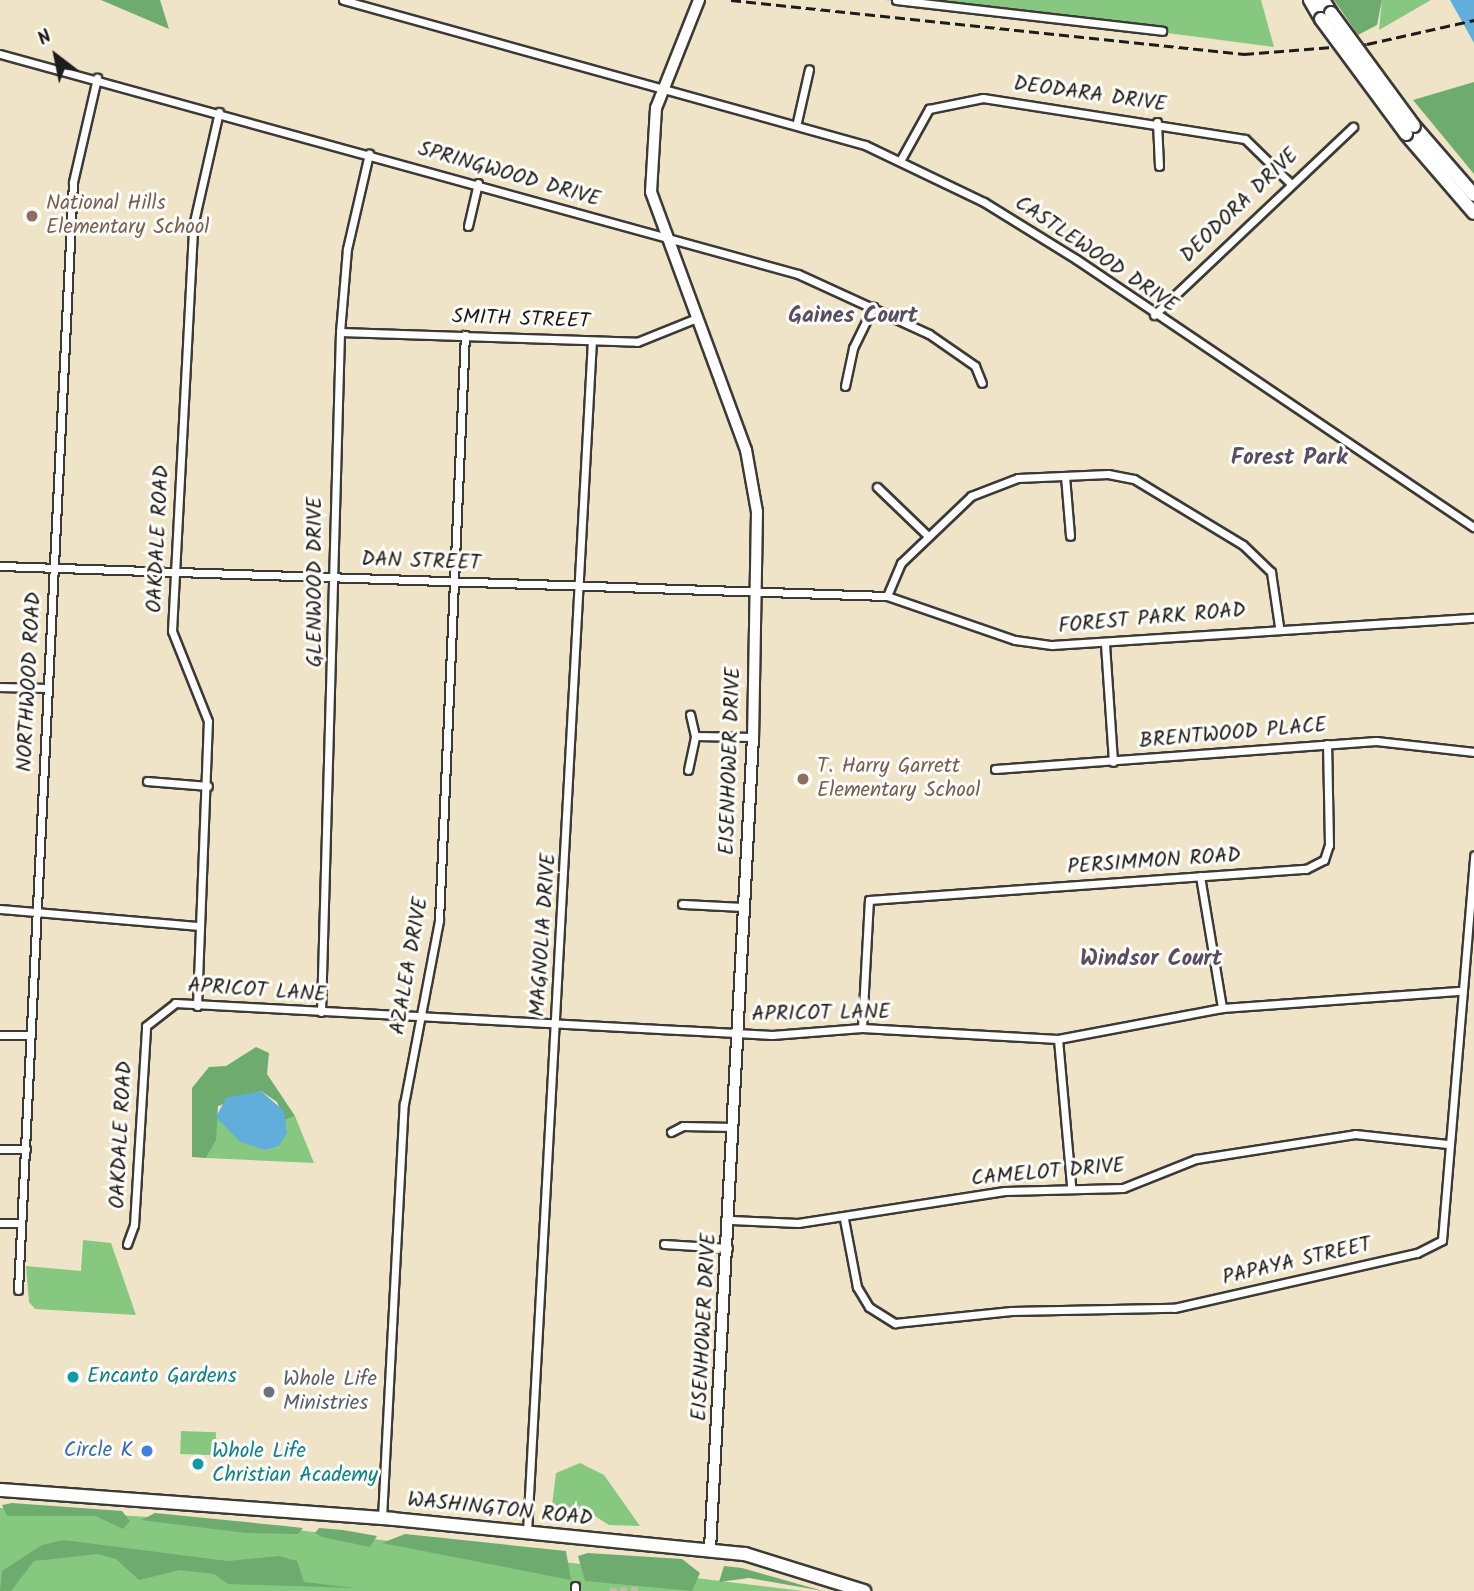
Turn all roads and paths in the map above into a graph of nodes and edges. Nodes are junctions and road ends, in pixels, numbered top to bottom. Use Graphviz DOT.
graph roads {
  1 [pos="343,0"];
  2 [pos="699,0"];
  3 [pos="896,0"];
  4 [pos="1310,0"];
  5 [pos="1323,0"];
  6 [pos="1326,16"];
  7 [pos="1161,31"];
  8 [pos="0,54"];
  9 [pos="809,69"];
  10 [pos="97,78"];
  11 [pos="665,84"];
  12 [pos="219,112"];
  13 [pos="797,122"];
  14 [pos="1157,122"];
  15 [pos="1353,127"];
  16 [pos="1410,130"];
  17 [pos="369,154"];
  18 [pos="900,161"];
  19 [pos="1159,166"];
  20 [pos="1289,182"];
  21 [pos="478,183"];
  22 [pos="1474,195"];
  23 [pos="1474,213"];
  24 [pos="468,226"];
  25 [pos="663,239"];
  26 [pos="873,307"];
  27 [pos="1154,315"];
  28 [pos="696,318"];
  29 [pos="340,332"];
  30 [pos="465,335"];
  31 [pos="592,341"];
  32 [pos="982,383"];
  33 [pos="845,386"];
  34 [pos="1065,476"];
  35 [pos="877,488"];
  36 [pos="1474,527"];
  37 [pos="926,535"];
  38 [pos="1070,536"];
  39 [pos="0,566"];
  40 [pos="54,569"];
  41 [pos="174,576"];
  42 [pos="331,577"];
  43 [pos="459,580"];
  44 [pos="582,585"];
  45 [pos="756,592"];
  46 [pos="887,596"];
  47 [pos="1474,618"];
  48 [pos="1279,626"];
  49 [pos="1105,645"];
  50 [pos="0,687"];
  51 [pos="45,688"];
  52 [pos="690,715"];
  53 [pos="695,736"];
  54 [pos="753,737"];
  55 [pos="1327,744"];
  56 [pos="1474,752"];
  57 [pos="1113,762"];
  58 [pos="995,769"];
  59 [pos="688,770"];
  60 [pos="147,781"];
  61 [pos="208,786"];
  62 [pos="1474,855"];
  63 [pos="1200,876"];
  64 [pos="682,904"];
  65 [pos="744,906"];
  66 [pos="0,909"];
  67 [pos="38,909"];
  68 [pos="199,926"];
  69 [pos="1461,991"];
  70 [pos="197,1006"];
  71 [pos="1222,1008"];
  72 [pos="321,1012"];
  73 [pos="417,1020"];
  74 [pos="146,1026"];
  75 [pos="555,1026"];
  76 [pos="862,1028"];
  77 [pos="737,1032"];
  78 [pos="0,1034"];
  79 [pos="30,1035"];
  80 [pos="1058,1039"];
  81 [pos="733,1127"];
  82 [pos="671,1132"];
  83 [pos="1447,1144"];
  84 [pos="0,1149"];
  85 [pos="26,1149"];
  86 [pos="1071,1186"];
  87 [pos="844,1219"];
  88 [pos="731,1220"];
  89 [pos="0,1223"];
  90 [pos="21,1223"];
  91 [pos="127,1244"];
  92 [pos="664,1244"];
  93 [pos="729,1248"];
  94 [pos="18,1290"];
  95 [pos="0,1490"];
  96 [pos="382,1518"];
  97 [pos="527,1532"];
  98 [pos="710,1550"];
  99 [pos="864,1591"];
  1 -- 11 [label="street, CASTLEWOOD DRIVE"];
  2 -- 11 [label="street, EISENHOWER DRIVE"];
  3 -- 7 [label="street"];
  4 -- 6 [label="main road"];
  5 -- 6 [label="main road"];
  6 -- 16 [label="main road, bridge"];
  8 -- 10 [label="street, SPRINGWOOD DRIVE"];
  9 -- 13 [label="street"];
  10 -- 12 [label="street, SPRINGWOOD DRIVE"];
  10 -- 40 [label="street, NORTHWOOD ROAD"];
  11 -- 13 [label="street, CASTLEWOOD DRIVE"];
  11 -- 25 [label="street, EISENHOWER DRIVE"];
  12 -- 17 [label="street, SPRINGWOOD DRIVE"];
  12 -- 41 [label="street, OAKDALE ROAD"];
  13 -- 18 [label="street, CASTLEWOOD DRIVE"];
  14 -- 18 [label="street, DEODARA DRIVE"];
  14 -- 19 [label="street"];
  14 -- 20 [label="street, DEODARA DRIVE"];
  15 -- 20 [label="street, DEODORA DRIVE"];
  16 -- 22 [label="main road"];
  16 -- 23 [label="main road"];
  17 -- 21 [label="street, SPRINGWOOD DRIVE"];
  17 -- 29 [label="street, GLENWOOD DRIVE"];
  18 -- 27 [label="street, CASTLEWOOD DRIVE"];
  20 -- 27 [label="street, DEODORA DRIVE"];
  21 -- 24 [label="street"];
  21 -- 25 [label="street, SPRINGWOOD DRIVE"];
  25 -- 26 [label="street, SPRINGWOOD DRIVE"];
  25 -- 28 [label="street, EISENHOWER DRIVE"];
  26 -- 32 [label="street, SPRINGWOOD DRIVE"];
  26 -- 33 [label="street"];
  27 -- 36 [label="street, CASTLEWOOD DRIVE"];
  28 -- 31 [label="street, SMITH STREET"];
  28 -- 45 [label="street, EISENHOWER DRIVE"];
  29 -- 30 [label="street, SMITH STREET"];
  29 -- 42 [label="street, GLENWOOD DRIVE"];
  30 -- 31 [label="street, SMITH STREET"];
  30 -- 43 [label="street, AZALEA DRIVE"];
  31 -- 44 [label="street, MAGNOLIA DRIVE"];
  34 -- 37 [label="street"];
  34 -- 38 [label="street"];
  34 -- 48 [label="street"];
  35 -- 37 [label="street"];
  37 -- 46 [label="street"];
  39 -- 40 [label="street, DAN STREET"];
  40 -- 41 [label="street, DAN STREET"];
  40 -- 51 [label="street, NORTHWOOD ROAD"];
  41 -- 42 [label="street, DAN STREET"];
  41 -- 61 [label="street, OAKDALE ROAD"];
  42 -- 43 [label="street, DAN STREET"];
  42 -- 72 [label="street, GLENWOOD DRIVE"];
  43 -- 44 [label="street, DAN STREET"];
  43 -- 73 [label="street, AZALEA DRIVE"];
  44 -- 45 [label="street, DAN STREET"];
  44 -- 75 [label="street, MAGNOLIA DRIVE"];
  45 -- 46 [label="street, FOREST PARK ROAD"];
  45 -- 54 [label="street, EISENHOWER DRIVE"];
  46 -- 49 [label="street, FOREST PARK ROAD"];
  47 -- 48 [label="street, FOREST PARK ROAD"];
  48 -- 49 [label="street, FOREST PARK ROAD"];
  49 -- 57 [label="street"];
  50 -- 51 [label="street"];
  51 -- 67 [label="street, NORTHWOOD ROAD"];
  52 -- 53 [label="street"];
  53 -- 54 [label="street"];
  53 -- 59 [label="street"];
  54 -- 65 [label="street, EISENHOWER DRIVE"];
  55 -- 56 [label="street, BRENTWOOD PLACE"];
  55 -- 57 [label="street, BRENTWOOD PLACE"];
  55 -- 63 [label="street, PERSIMMON ROAD"];
  57 -- 58 [label="street, BRENTWOOD PLACE"];
  60 -- 61 [label="street"];
  61 -- 68 [label="street, OAKDALE ROAD"];
  62 -- 69 [label="street, PAPAYA STREET"];
  63 -- 71 [label="street"];
  63 -- 76 [label="street, PERSIMMON ROAD"];
  64 -- 65 [label="street"];
  65 -- 77 [label="street, EISENHOWER DRIVE"];
  66 -- 67 [label="street"];
  67 -- 68 [label="street"];
  67 -- 79 [label="street, NORTHWOOD ROAD"];
  68 -- 70 [label="street, OAKDALE ROAD"];
  69 -- 71 [label="street, APRICOT LANE"];
  69 -- 83 [label="street, PAPAYA STREET"];
  70 -- 72 [label="street, APRICOT LANE"];
  70 -- 74 [label="street, APRICOT LANE"];
  71 -- 80 [label="street, APRICOT LANE"];
  72 -- 73 [label="street, APRICOT LANE"];
  73 -- 75 [label="street, APRICOT LANE"];
  73 -- 96 [label="street, AZALEA DRIVE"];
  74 -- 91 [label="street, OAKDALE ROAD"];
  75 -- 77 [label="street, APRICOT LANE"];
  75 -- 97 [label="street, MAGNOLIA DRIVE"];
  76 -- 77 [label="street, APRICOT LANE"];
  76 -- 80 [label="street, APRICOT LANE"];
  77 -- 81 [label="street, EISENHOWER DRIVE"];
  78 -- 79 [label="street"];
  79 -- 85 [label="street, NORTHWOOD ROAD"];
  80 -- 86 [label="street"];
  81 -- 82 [label="street"];
  81 -- 88 [label="street, EISENHOWER DRIVE"];
  83 -- 86 [label="street, CAMELOT DRIVE"];
  83 -- 87 [label="street, PAPAYA STREET"];
  84 -- 85 [label="street"];
  85 -- 90 [label="street, NORTHWOOD ROAD"];
  86 -- 87 [label="street, CAMELOT DRIVE"];
  87 -- 88 [label="street, CAMELOT DRIVE"];
  88 -- 93 [label="street, EISENHOWER DRIVE"];
  89 -- 90 [label="street"];
  90 -- 94 [label="street, NORTHWOOD ROAD"];
  92 -- 93 [label="street"];
  93 -- 98 [label="street, EISENHOWER DRIVE"];
  95 -- 96 [label="main road, WASHINGTON ROAD"];
  96 -- 97 [label="main road, WASHINGTON ROAD"];
  97 -- 98 [label="main road, WASHINGTON ROAD"];
  98 -- 99 [label="main road, WASHINGTON ROAD"];
}
